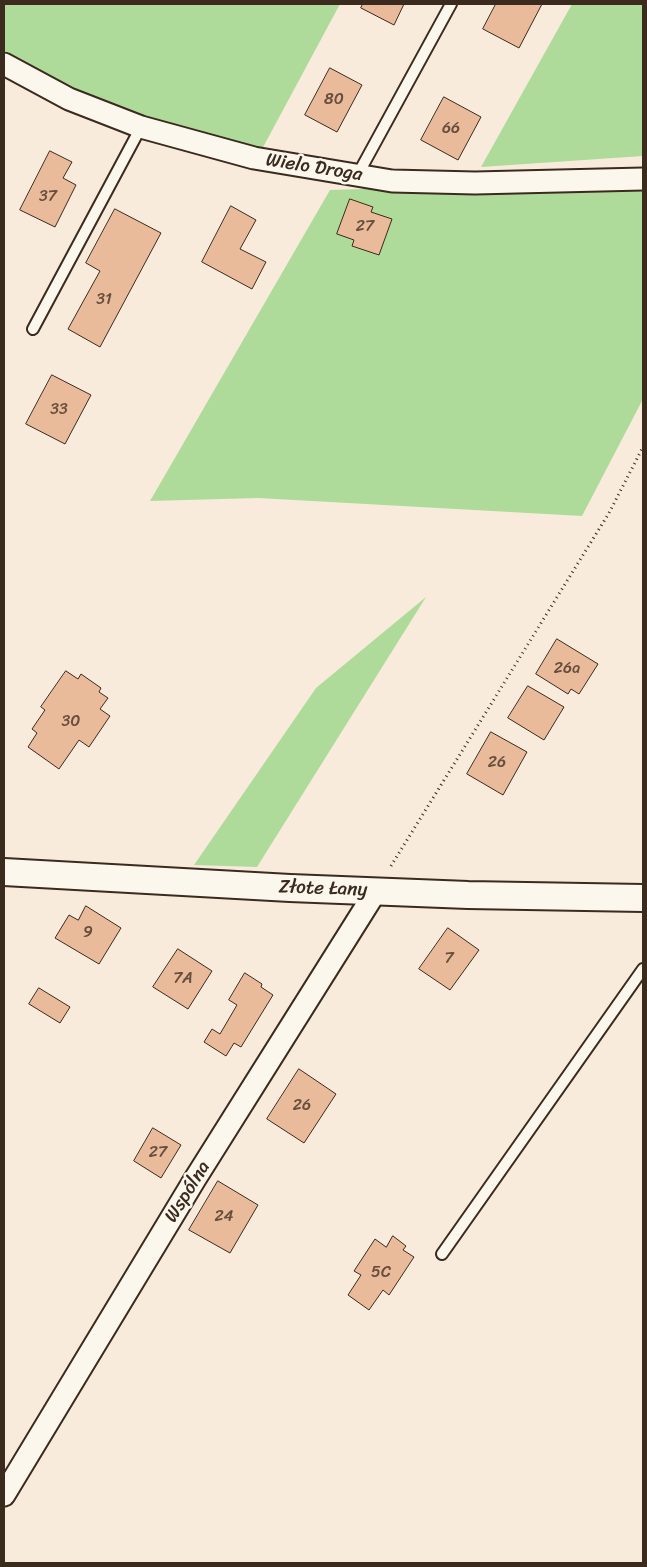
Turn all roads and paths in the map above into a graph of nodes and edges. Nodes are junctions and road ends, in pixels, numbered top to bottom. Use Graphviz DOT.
graph roads {
  1 [pos="451,4"];
  2 [pos="4,64"];
  3 [pos="141,127"];
  4 [pos="357,176"];
  5 [pos="643,179"];
  6 [pos="33,330"];
  7 [pos="643,447"];
  8 [pos="4,872"];
  9 [pos="376,891"];
  10 [pos="643,898"];
  11 [pos="643,969"];
  12 [pos="442,1254"];
  13 [pos="4,1495"];
  1 -- 4 [label="lane"];
  2 -- 3 [label="street, Wielo Droga"];
  3 -- 4 [label="street, Wielo Droga"];
  3 -- 6 [label="lane"];
  4 -- 5 [label="street, Wielo Droga"];
  7 -- 9 [label="path"];
  8 -- 9 [label="street, Złote Łany"];
  9 -- 10 [label="street, Złote Łany"];
  9 -- 13 [label="street, Wspólna"];
  11 -- 12 [label="lane"];
}
